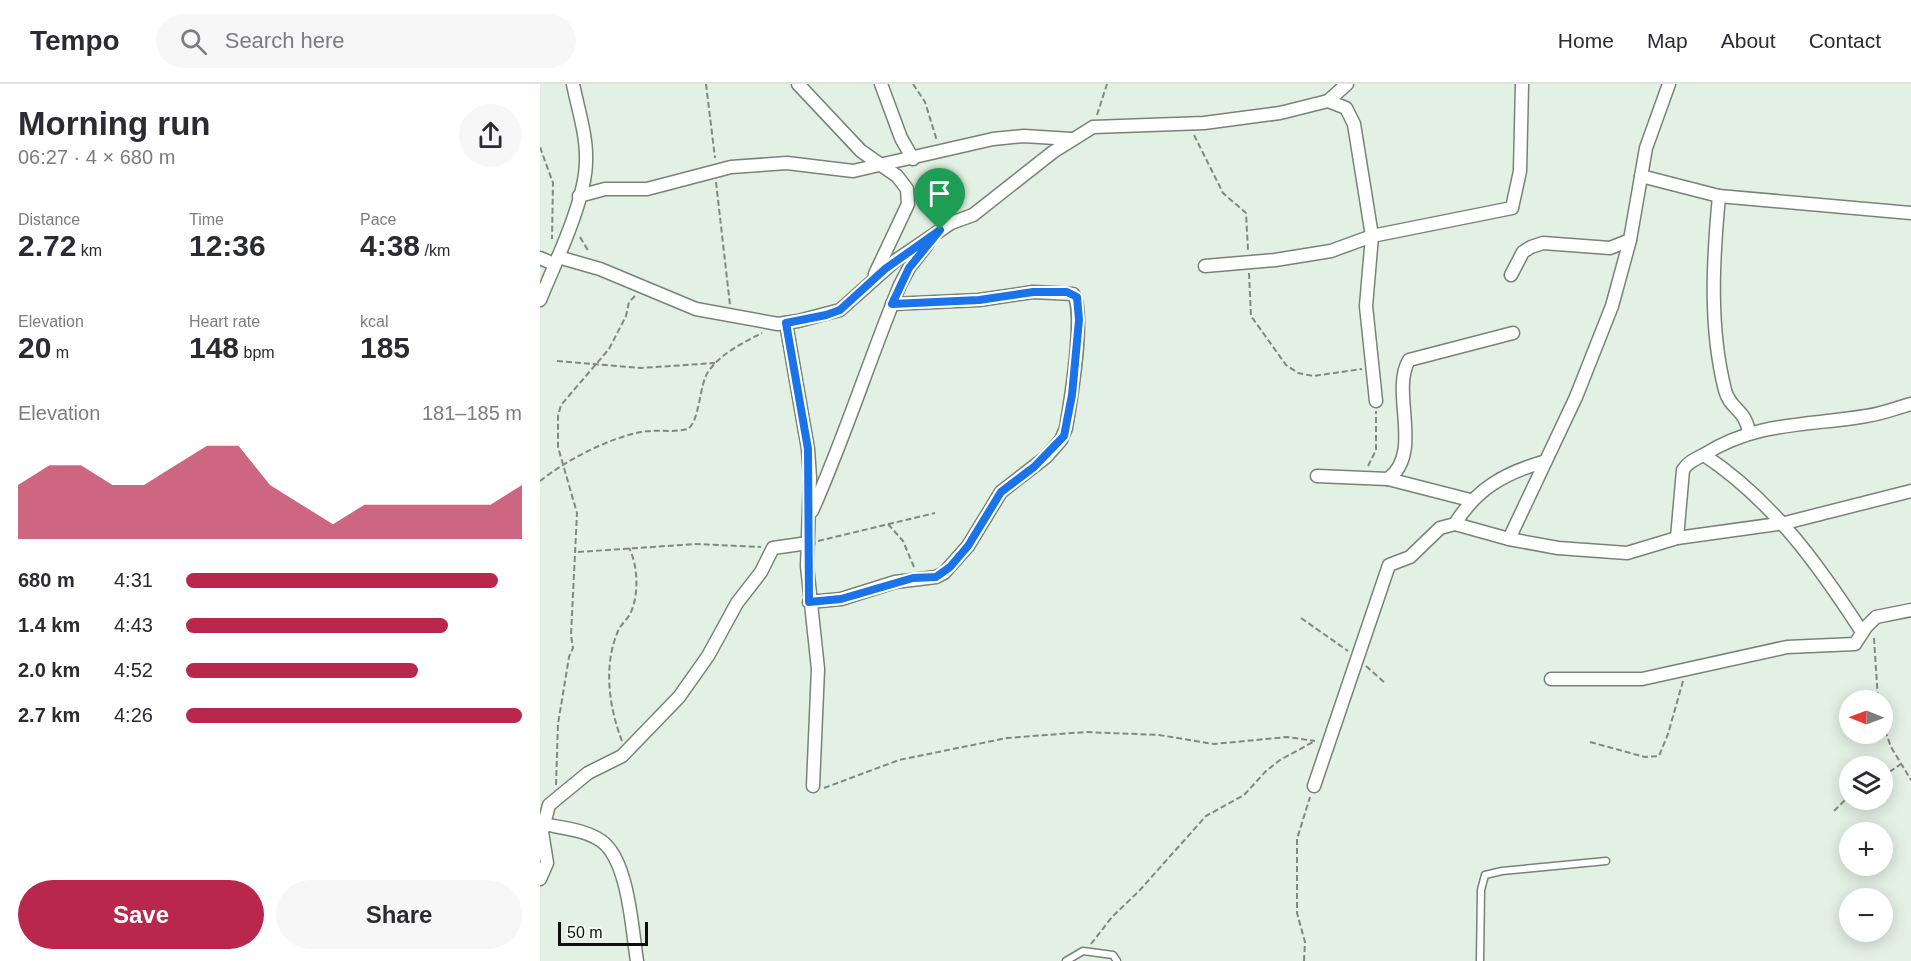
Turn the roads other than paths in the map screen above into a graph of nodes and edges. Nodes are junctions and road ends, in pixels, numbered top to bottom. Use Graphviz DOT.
graph roads {
  1 [pos="573,84"];
  2 [pos="798,84"];
  3 [pos="882,84"];
  4 [pos="1347,84"];
  5 [pos="1522,84"];
  6 [pos="1669,84"];
  7 [pos="1328,101"];
  8 [pos="1071,139"];
  9 [pos="913,159"];
  10 [pos="883,166"];
  11 [pos="1641,176"];
  12 [pos="579,196"];
  13 [pos="1719,196"];
  14 [pos="1911,213"];
  15 [pos="940,230"];
  16 [pos="1372,236"];
  17 [pos="1630,240"];
  18 [pos="540,258"];
  19 [pos="556,261"];
  20 [pos="1205,266"];
  21 [pos="1511,275"];
  22 [pos="873,280"];
  23 [pos="540,300"];
  24 [pos="892,304"];
  25 [pos="782,323"];
  26 [pos="1513,333"];
  27 [pos="1376,401"];
  28 [pos="1911,404"];
  29 [pos="1749,433"];
  30 [pos="1704,455"];
  31 [pos="1543,462"];
  32 [pos="1317,476"];
  33 [pos="1388,479"];
  34 [pos="1911,491"];
  35 [pos="1470,500"];
  36 [pos="809,518"];
  37 [pos="1455,524"];
  38 [pos="1785,524"];
  39 [pos="1677,538"];
  40 [pos="1509,539"];
  41 [pos="808,543"];
  42 [pos="809,602"];
  43 [pos="1911,610"];
  44 [pos="1862,632"];
  45 [pos="1551,679"];
  46 [pos="813,786"];
  47 [pos="1314,786"];
  48 [pos="542,829"];
  49 [pos="1606,861"];
  50 [pos="540,879"];
  51 [pos="637,961"];
  52 [pos="1066,961"];
  53 [pos="1117,961"];
  54 [pos="1480,961"];
  1 -- 12 [label="street"];
  2 -- 10 [label="street"];
  3 -- 9 [label="street"];
  4 -- 7 [label="street"];
  5 -- 16 [label="street"];
  6 -- 11 [label="street"];
  7 -- 8 [label="street"];
  7 -- 16 [label="street"];
  8 -- 9 [label="street"];
  8 -- 15 [label="street"];
  9 -- 10 [label="street"];
  10 -- 12 [label="street"];
  10 -- 22 [label="street"];
  11 -- 13 [label="street"];
  11 -- 17 [label="street"];
  12 -- 19 [label="street"];
  13 -- 14 [label="street"];
  13 -- 29 [label="street"];
  15 -- 22 [label="street"];
  15 -- 24 [label="street"];
  16 -- 20 [label="street"];
  16 -- 27 [label="street"];
  17 -- 21 [label="street"];
  17 -- 31 [label="street"];
  18 -- 19 [label="street"];
  19 -- 23 [label="street"];
  19 -- 25 [label="street"];
  22 -- 25 [label="street"];
  24 -- 36 [label="street"];
  24 -- 42 [label="street"];
  25 -- 36 [label="street"];
  26 -- 33 [label="street"];
  28 -- 29 [label="street"];
  29 -- 30 [label="street"];
  30 -- 38 [label="street"];
  30 -- 39 [label="street"];
  31 -- 35 [label="street"];
  31 -- 40 [label="street"];
  32 -- 33 [label="street"];
  33 -- 35 [label="street"];
  34 -- 38 [label="street"];
  35 -- 37 [label="street"];
  36 -- 41 [label="street"];
  37 -- 40 [label="street"];
  37 -- 47 [label="street"];
  38 -- 39 [label="street"];
  38 -- 44 [label="street"];
  39 -- 40 [label="street"];
  41 -- 42 [label="street"];
  41 -- 48 [label="street"];
  42 -- 46 [label="street"];
  43 -- 44 [label="street"];
  44 -- 45 [label="street"];
  48 -- 50 [label="street"];
  48 -- 51 [label="street"];
  49 -- 54 [label="lane"];
  52 -- 53 [label="lane"];
}
